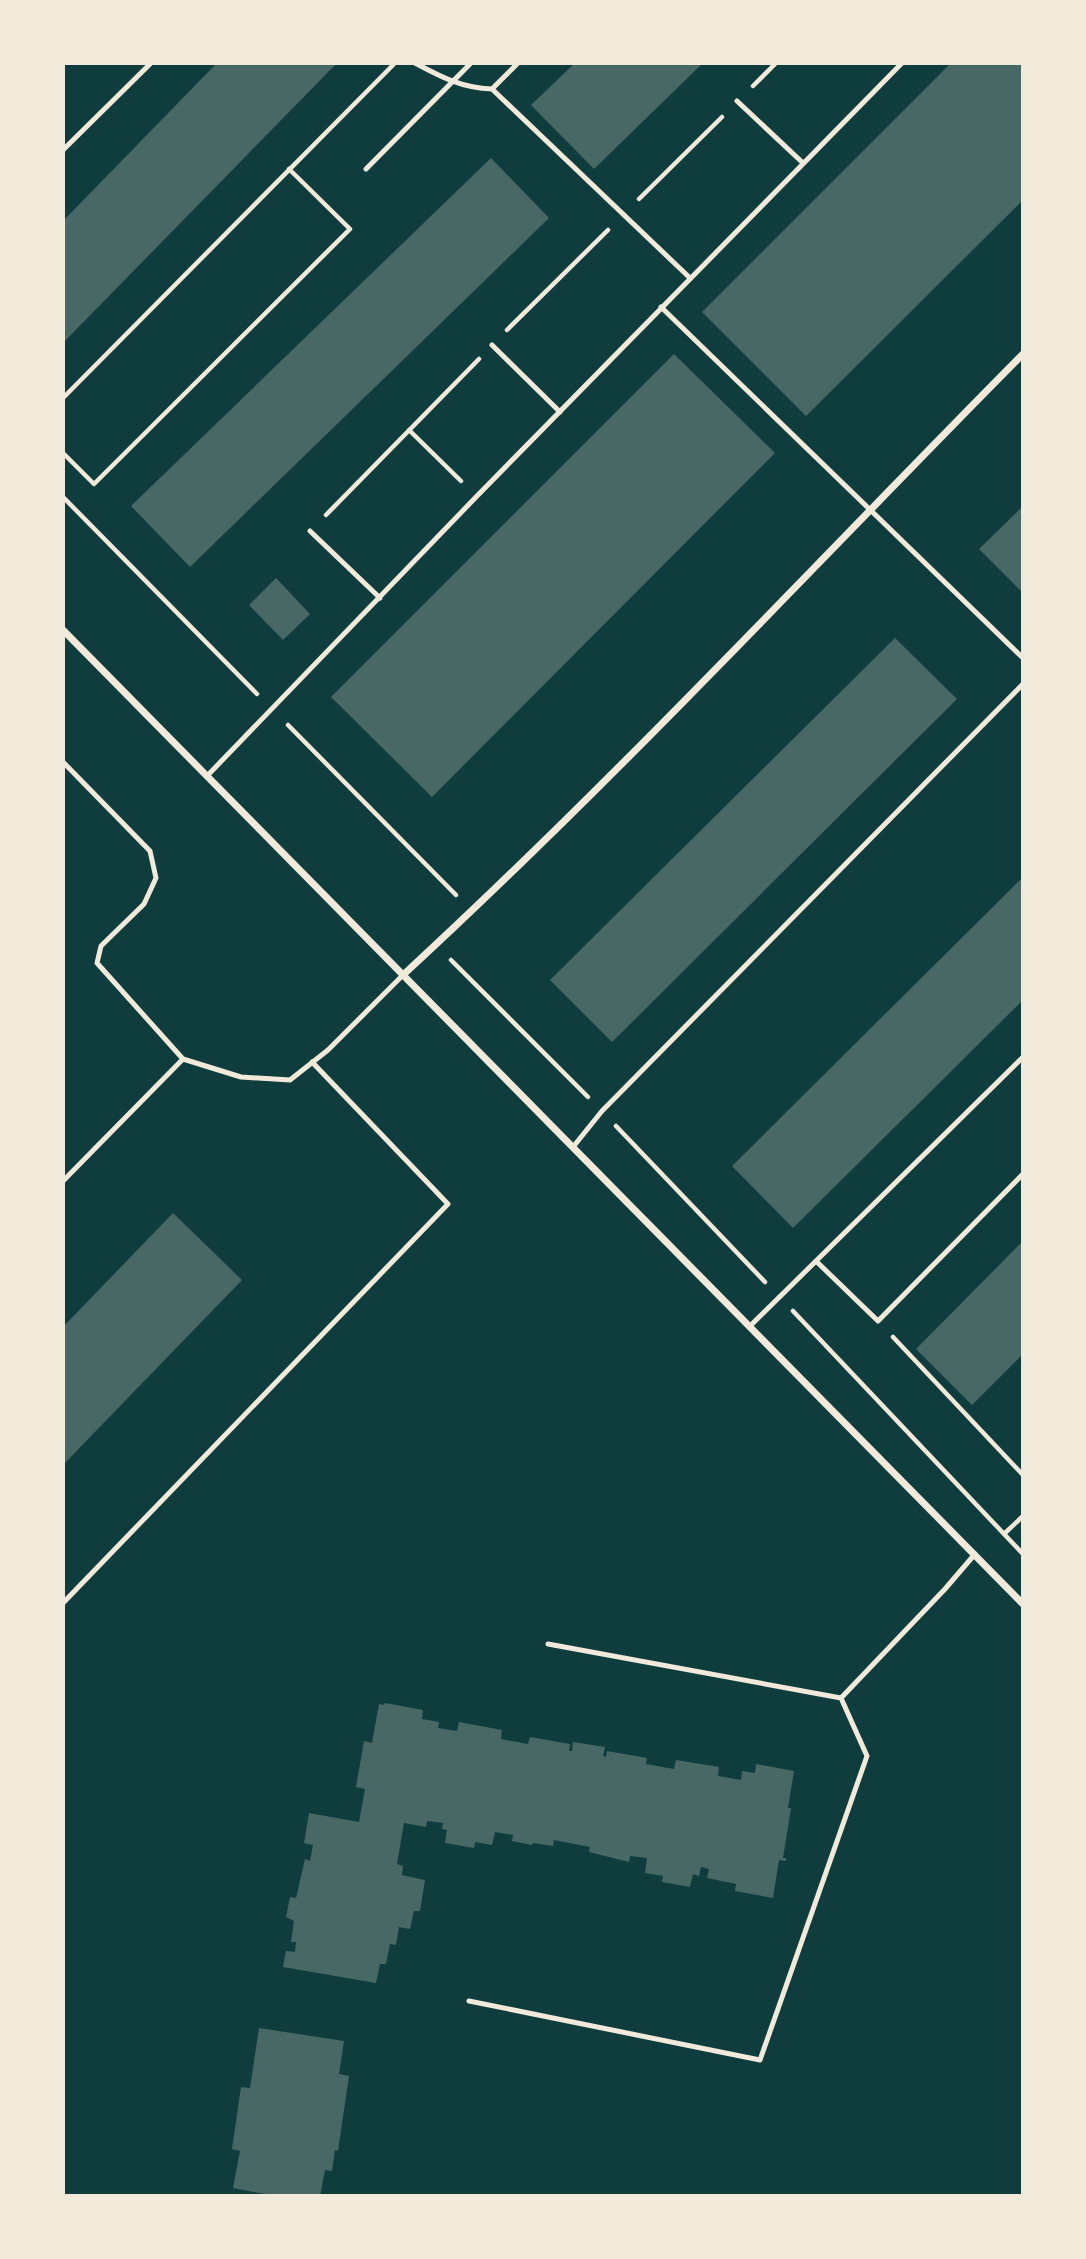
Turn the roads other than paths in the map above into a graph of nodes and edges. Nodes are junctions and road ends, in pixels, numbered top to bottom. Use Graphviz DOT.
graph roads {
  1 [pos="151,63"];
  2 [pos="415,63"];
  3 [pos="471,63"];
  4 [pos="518,63"];
  5 [pos="902,63"];
  6 [pos="450,82"];
  7 [pos="492,89"];
  8 [pos="737,101"];
  9 [pos="63,150"];
  10 [pos="803,163"];
  11 [pos="366,169"];
  12 [pos="690,278"];
  13 [pos="661,307"];
  14 [pos="492,345"];
  15 [pos="1023,354"];
  16 [pos="560,412"];
  17 [pos="870,509"];
  18 [pos="310,531"];
  19 [pos="380,598"];
  20 [pos="63,630"];
  21 [pos="1023,658"];
  22 [pos="1023,684"];
  23 [pos="63,762"];
  24 [pos="207,776"];
  25 [pos="403,975"];
  26 [pos="1023,1057"];
  27 [pos="183,1059"];
  28 [pos="312,1062"];
  29 [pos="573,1147"];
  30 [pos="1023,1174"];
  31 [pos="63,1181"];
  32 [pos="816,1261"];
  33 [pos="749,1326"];
  34 [pos="975,1554"];
  35 [pos="63,1602"];
  36 [pos="1023,1604"];
  37 [pos="548,1644"];
  38 [pos="841,1698"];
  39 [pos="469,2001"];
  1 -- 9 [label="lane"];
  2 -- 6 [label="lane"];
  3 -- 6 [label="lane"];
  4 -- 7 [label="lane"];
  5 -- 10 [label="lane"];
  6 -- 7 [label="lane"];
  6 -- 11 [label="lane"];
  7 -- 12 [label="lane"];
  8 -- 10 [label="lane"];
  10 -- 12 [label="lane"];
  12 -- 13 [label="lane"];
  13 -- 16 [label="lane"];
  13 -- 17 [label="lane"];
  14 -- 16 [label="lane"];
  15 -- 17 [label="street"];
  16 -- 19 [label="lane"];
  17 -- 21 [label="lane"];
  17 -- 25 [label="street"];
  18 -- 19 [label="lane"];
  19 -- 24 [label="lane"];
  20 -- 24 [label="street"];
  22 -- 29 [label="lane"];
  23 -- 27 [label="lane"];
  24 -- 25 [label="street"];
  25 -- 28 [label="lane"];
  25 -- 29 [label="street"];
  26 -- 32 [label="lane"];
  27 -- 28 [label="lane"];
  27 -- 31 [label="lane"];
  28 -- 35 [label="lane"];
  29 -- 33 [label="street"];
  30 -- 32 [label="lane"];
  32 -- 33 [label="lane"];
  33 -- 34 [label="street"];
  34 -- 36 [label="street"];
  34 -- 38 [label="lane"];
  37 -- 38 [label="lane"];
  38 -- 39 [label="lane"];
}
